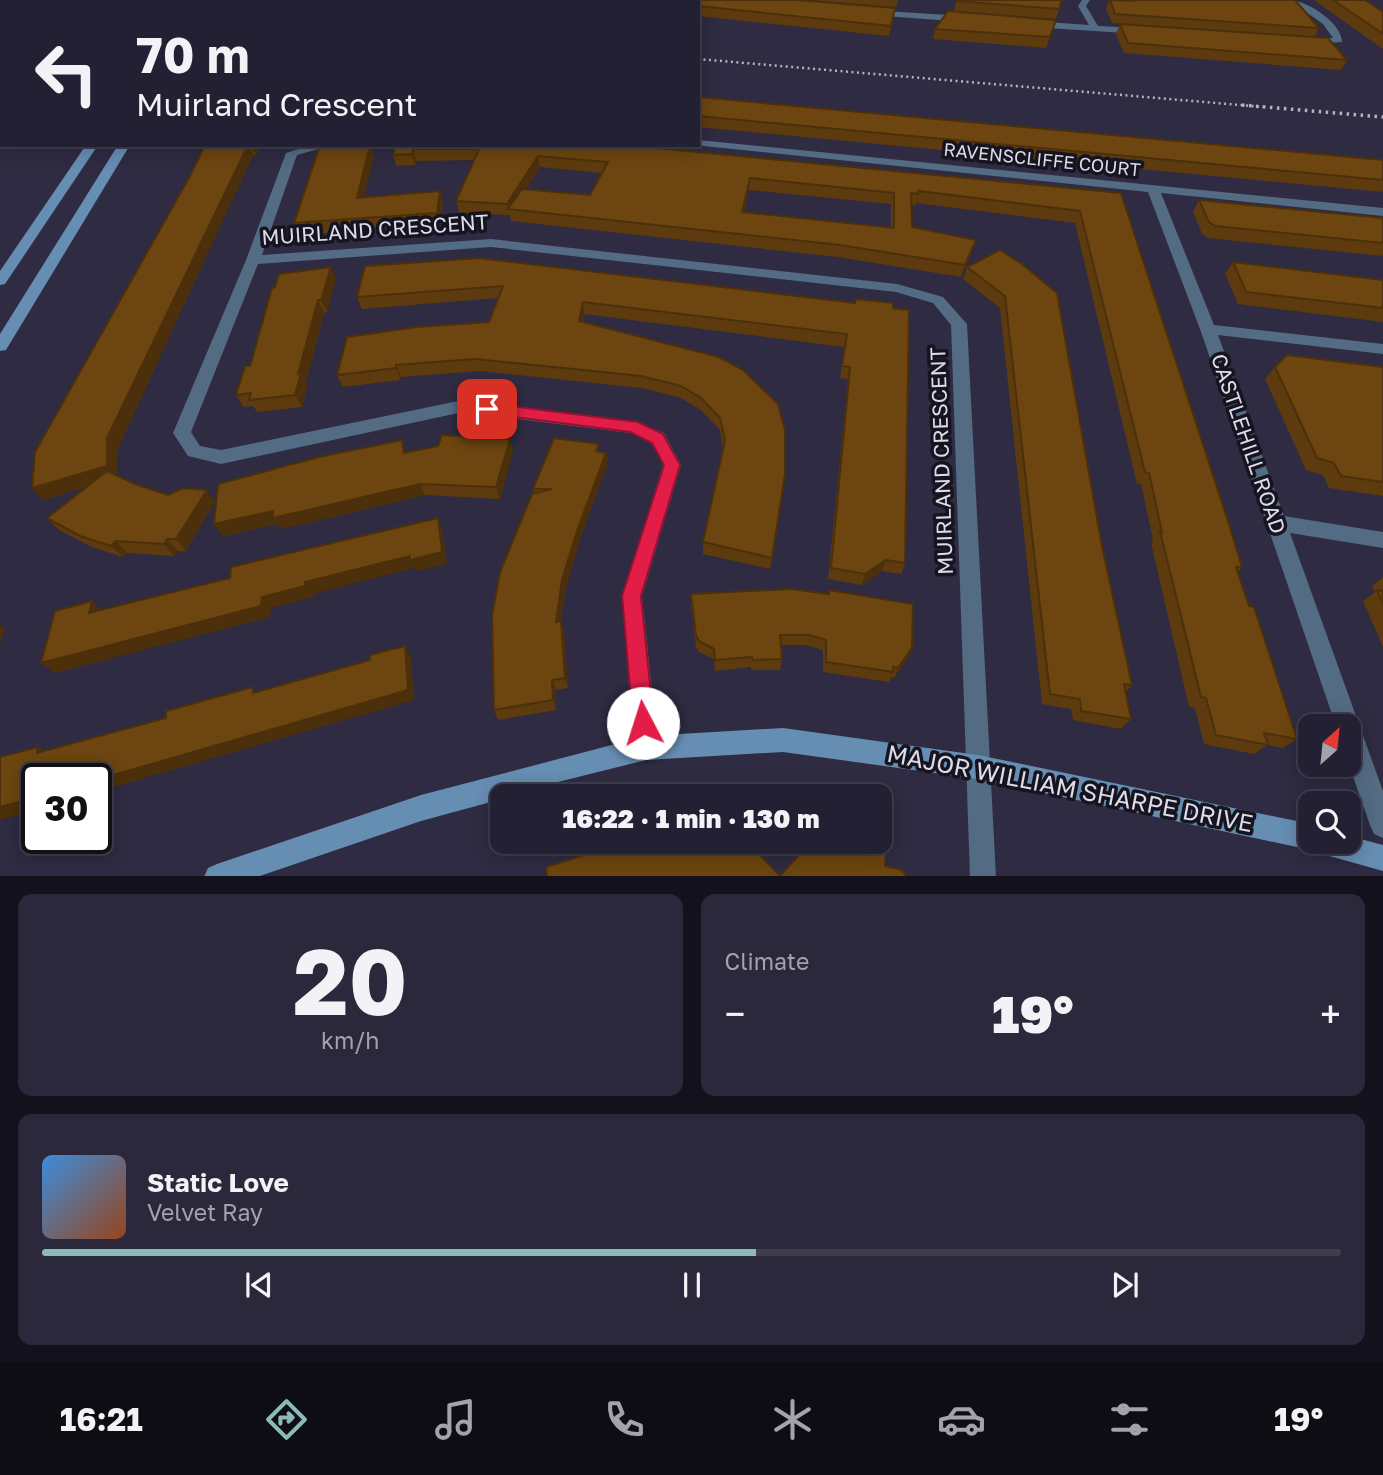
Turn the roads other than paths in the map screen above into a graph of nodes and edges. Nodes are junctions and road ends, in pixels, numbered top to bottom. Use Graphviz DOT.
graph roads {
  1 [pos="1086,0"];
  2 [pos="1293,0"];
  3 [pos="856,11"];
  4 [pos="973,19"];
  5 [pos="1027,23"];
  6 [pos="1095,28"];
  7 [pos="1150,32"];
  8 [pos="1299,43"];
  9 [pos="700,143"];
  10 [pos="91,147"];
  11 [pos="123,147"];
  12 [pos="294,149"];
  13 [pos="1153,189"];
  14 [pos="1383,212"];
  15 [pos="253,260"];
  16 [pos="0,281"];
  17 [pos="1208,329"];
  18 [pos="0,346"];
  19 [pos="1383,349"];
  20 [pos="1275,523"];
  21 [pos="1383,540"];
  22 [pos="1343,714"];
  23 [pos="646,748"];
  24 [pos="978,767"];
  25 [pos="1362,767"];
  26 [pos="1383,825"];
  27 [pos="1298,834"];
  28 [pos="1361,852"];
  29 [pos="1383,858"];
  30 [pos="220,876"];
  31 [pos="983,876"];
  1 -- 6 [label="street"];
  2 -- 8 [label="street"];
  3 -- 4 [label="street"];
  5 -- 6 [label="street"];
  6 -- 7 [label="street"];
  9 -- 13 [label="street, RAVENSCLIFFE COURT"];
  10 -- 16 [label="main road"];
  11 -- 18 [label="main road"];
  12 -- 15 [label="street"];
  13 -- 14 [label="street, RAVENSCLIFFE COURT"];
  13 -- 17 [label="street"];
  15 -- 23 [label="street, MUIRLAND CRESCENT"];
  15 -- 24 [label="street, MUIRLAND CRESCENT"];
  17 -- 19 [label="street, CASTLEHILL ROAD"];
  17 -- 20 [label="street, CASTLEHILL ROAD"];
  20 -- 21 [label="street"];
  20 -- 22 [label="street, CASTLEHILL ROAD"];
  23 -- 24 [label="main road, MAJOR WILLIAM SHARPE DRIVE"];
  23 -- 30 [label="main road, MAJOR WILLIAM SHARPE DRIVE"];
  24 -- 27 [label="main road, MAJOR WILLIAM SHARPE DRIVE"];
  24 -- 31 [label="street, MUIRLAND CRESCENT"];
  25 -- 26 [label="street, CASTLEHILL ROAD"];
  28 -- 29 [label="main road"];
}
